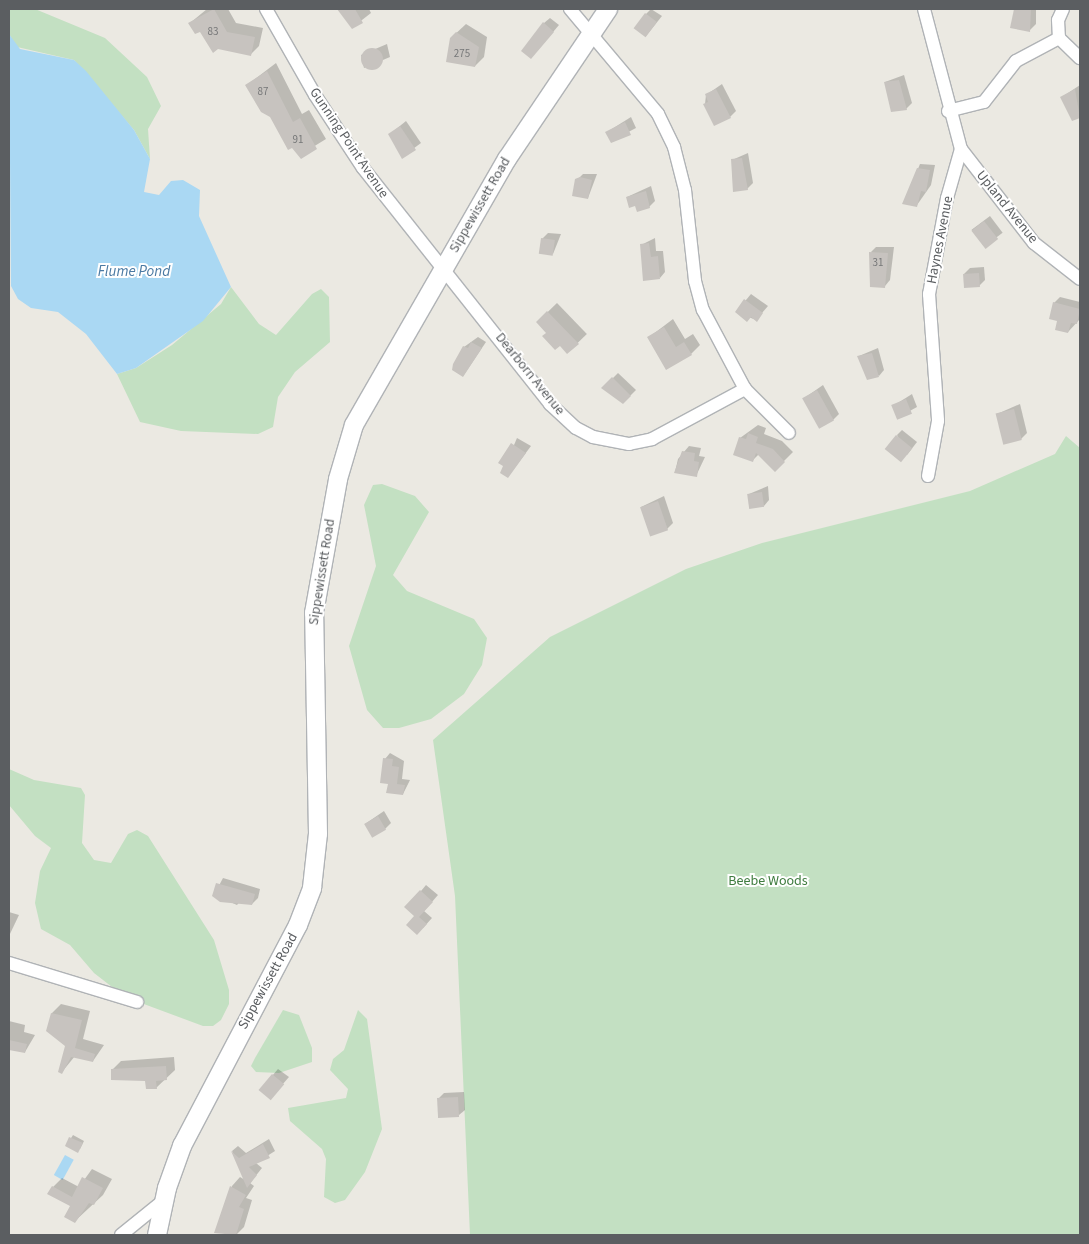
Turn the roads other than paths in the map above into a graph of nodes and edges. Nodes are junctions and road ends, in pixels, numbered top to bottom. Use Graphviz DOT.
graph roads {
  1 [pos="266,9"];
  2 [pos="570,9"];
  3 [pos="608,9"];
  4 [pos="924,9"];
  5 [pos="1063,9"];
  6 [pos="591,32"];
  7 [pos="1059,38"];
  8 [pos="1080,58"];
  9 [pos="948,111"];
  10 [pos="961,149"];
  11 [pos="442,270"];
  12 [pos="1080,279"];
  13 [pos="745,389"];
  14 [pos="789,433"];
  15 [pos="928,476"];
  16 [pos="9,963"];
  17 [pos="137,1002"];
  18 [pos="164,1200"];
  19 [pos="121,1235"];
  20 [pos="158,1235"];
  1 -- 11 [label="street, Gunning Point Avenue"];
  2 -- 6 [label="street"];
  3 -- 6 [label="main road, Sippewissett Road"];
  4 -- 9 [label="street"];
  5 -- 7 [label="street"];
  6 -- 11 [label="main road, Sippewissett Road"];
  6 -- 13 [label="street"];
  7 -- 8 [label="street"];
  7 -- 9 [label="street"];
  9 -- 10 [label="street"];
  10 -- 12 [label="street, Upland Avenue"];
  10 -- 15 [label="street, Haynes Avenue"];
  11 -- 13 [label="street, Dearborn Avenue"];
  11 -- 18 [label="main road, Sippewissett Road"];
  13 -- 14 [label="street"];
  16 -- 17 [label="street"];
  18 -- 19 [label="street"];
  18 -- 20 [label="main road, Sippewissett Road"];
}
